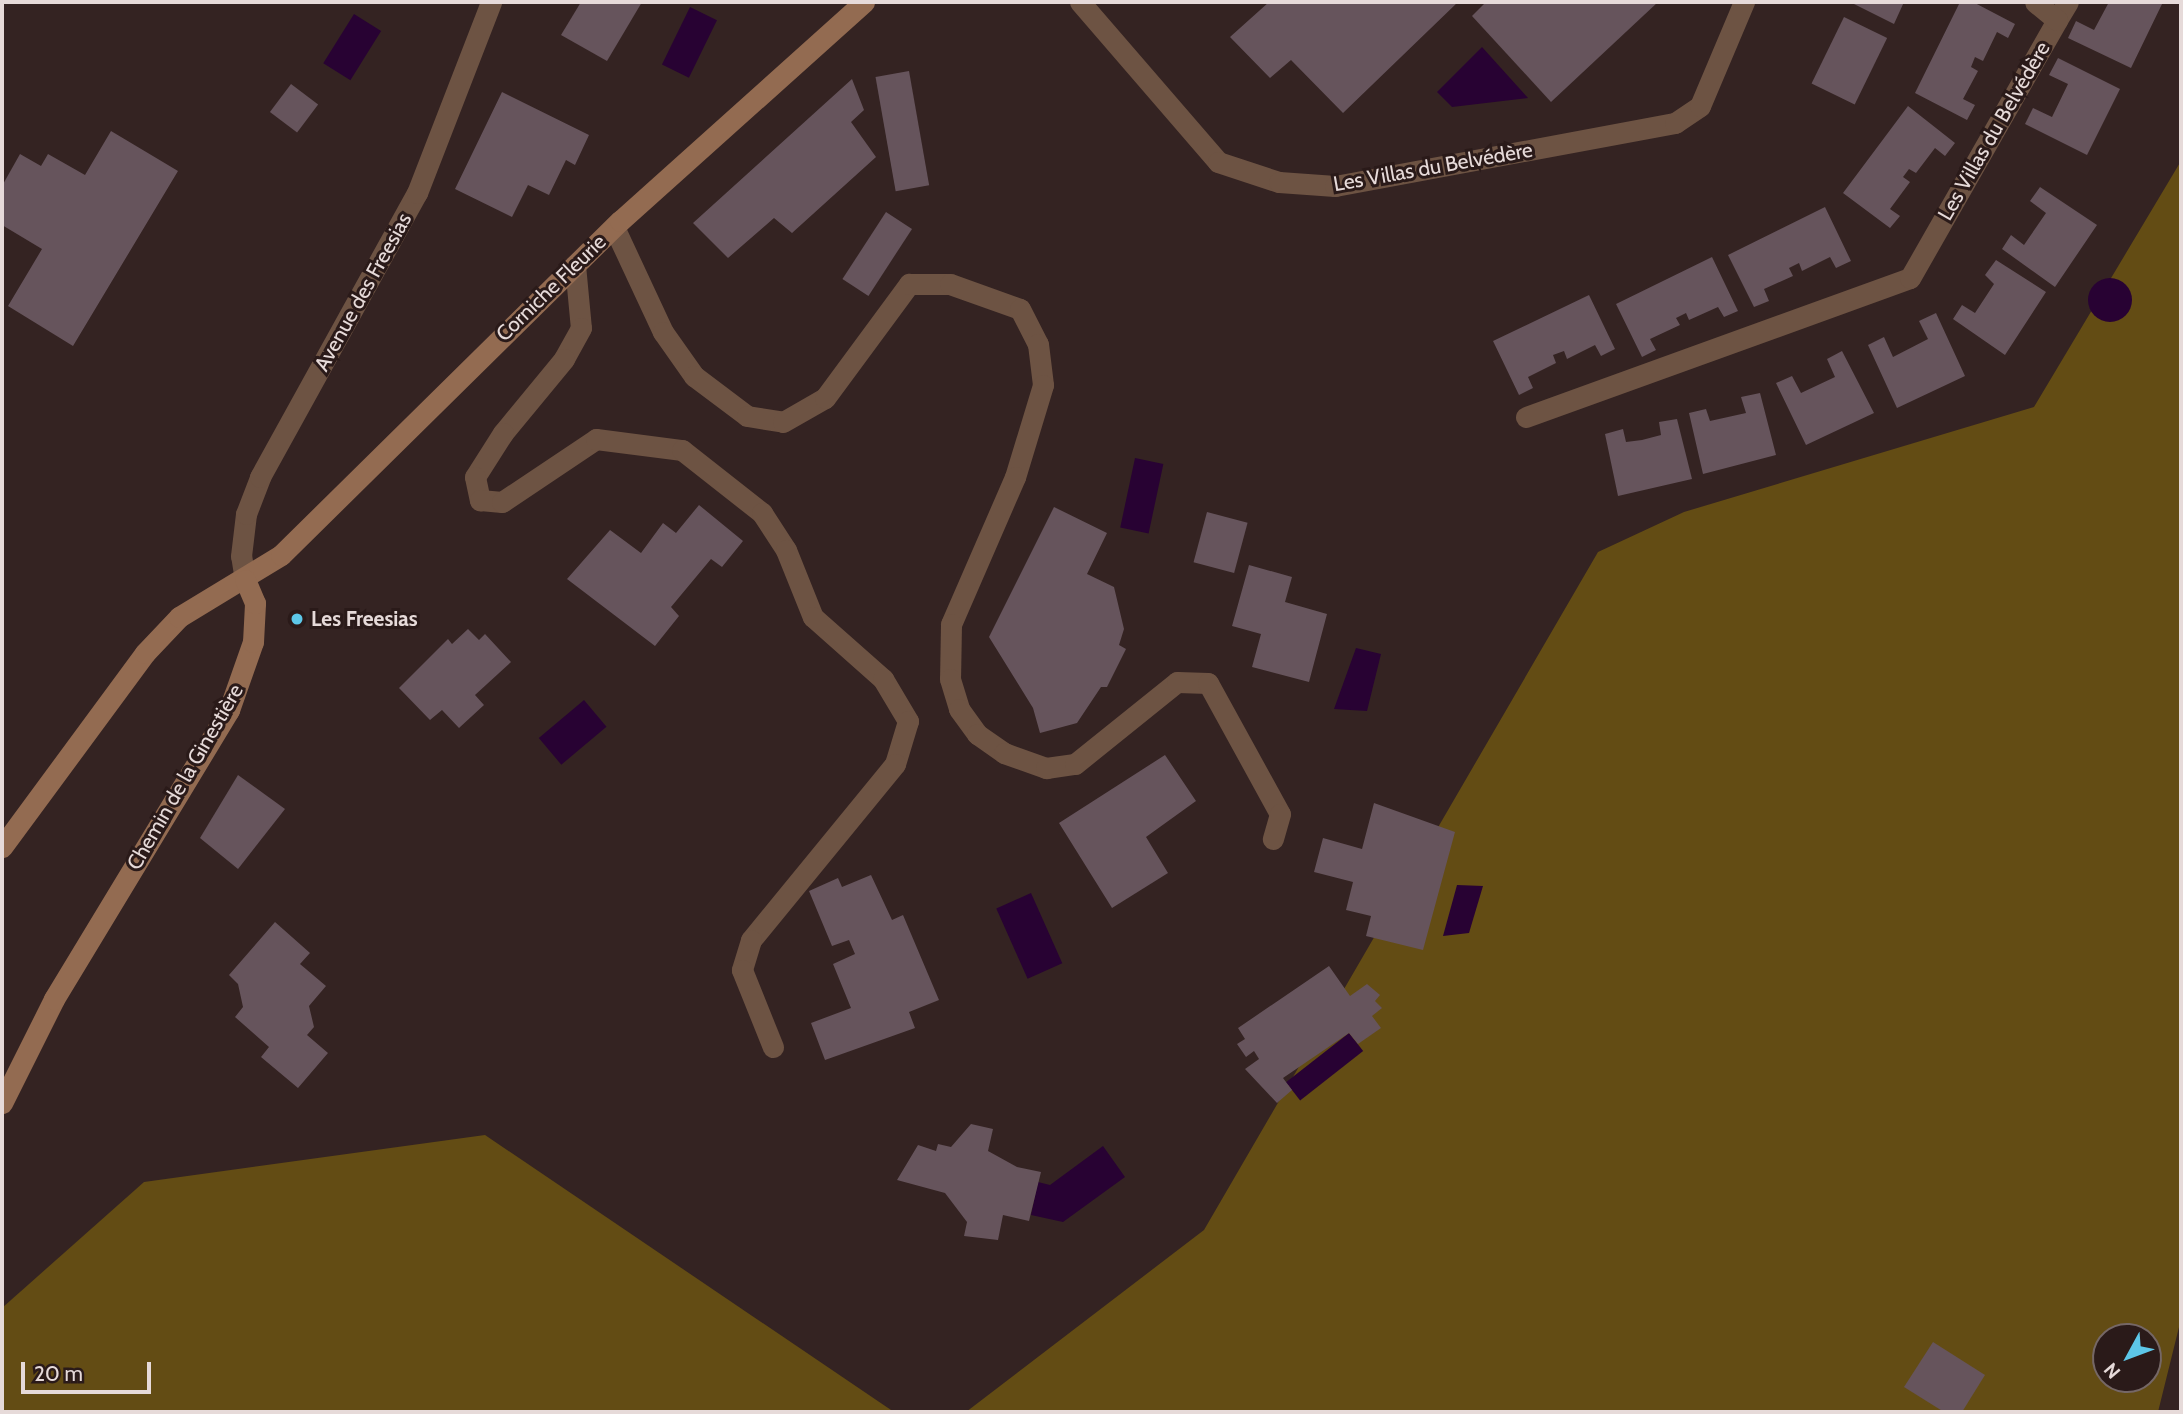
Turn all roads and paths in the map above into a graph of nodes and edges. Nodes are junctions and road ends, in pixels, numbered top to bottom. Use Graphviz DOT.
graph roads {
  1 [pos="491,2"];
  2 [pos="864,2"];
  3 [pos="1080,2"];
  4 [pos="1744,2"];
  5 [pos="2035,2"];
  6 [pos="2063,11"];
  7 [pos="614,227"];
  8 [pos="575,265"];
  9 [pos="1526,417"];
  10 [pos="245,580"];
  11 [pos="1273,839"];
  12 [pos="2,847"];
  13 [pos="773,1047"];
  14 [pos="2,1103"];
  1 -- 10 [label="street, Avenue des Freesias"];
  2 -- 7 [label="main road, Corniche Fleurie"];
  3 -- 4 [label="street, Les Villas du Belvédère"];
  5 -- 6 [label="street, Les Villas du Belvédère"];
  6 -- 9 [label="street, Les Villas du Belvédère"];
  7 -- 8 [label="main road, Corniche Fleurie"];
  7 -- 11 [label="street"];
  8 -- 10 [label="main road, Corniche Fleurie"];
  8 -- 13 [label="street"];
  10 -- 12 [label="main road"];
  10 -- 14 [label="main road, Chemin de la Ginestière"];
}
